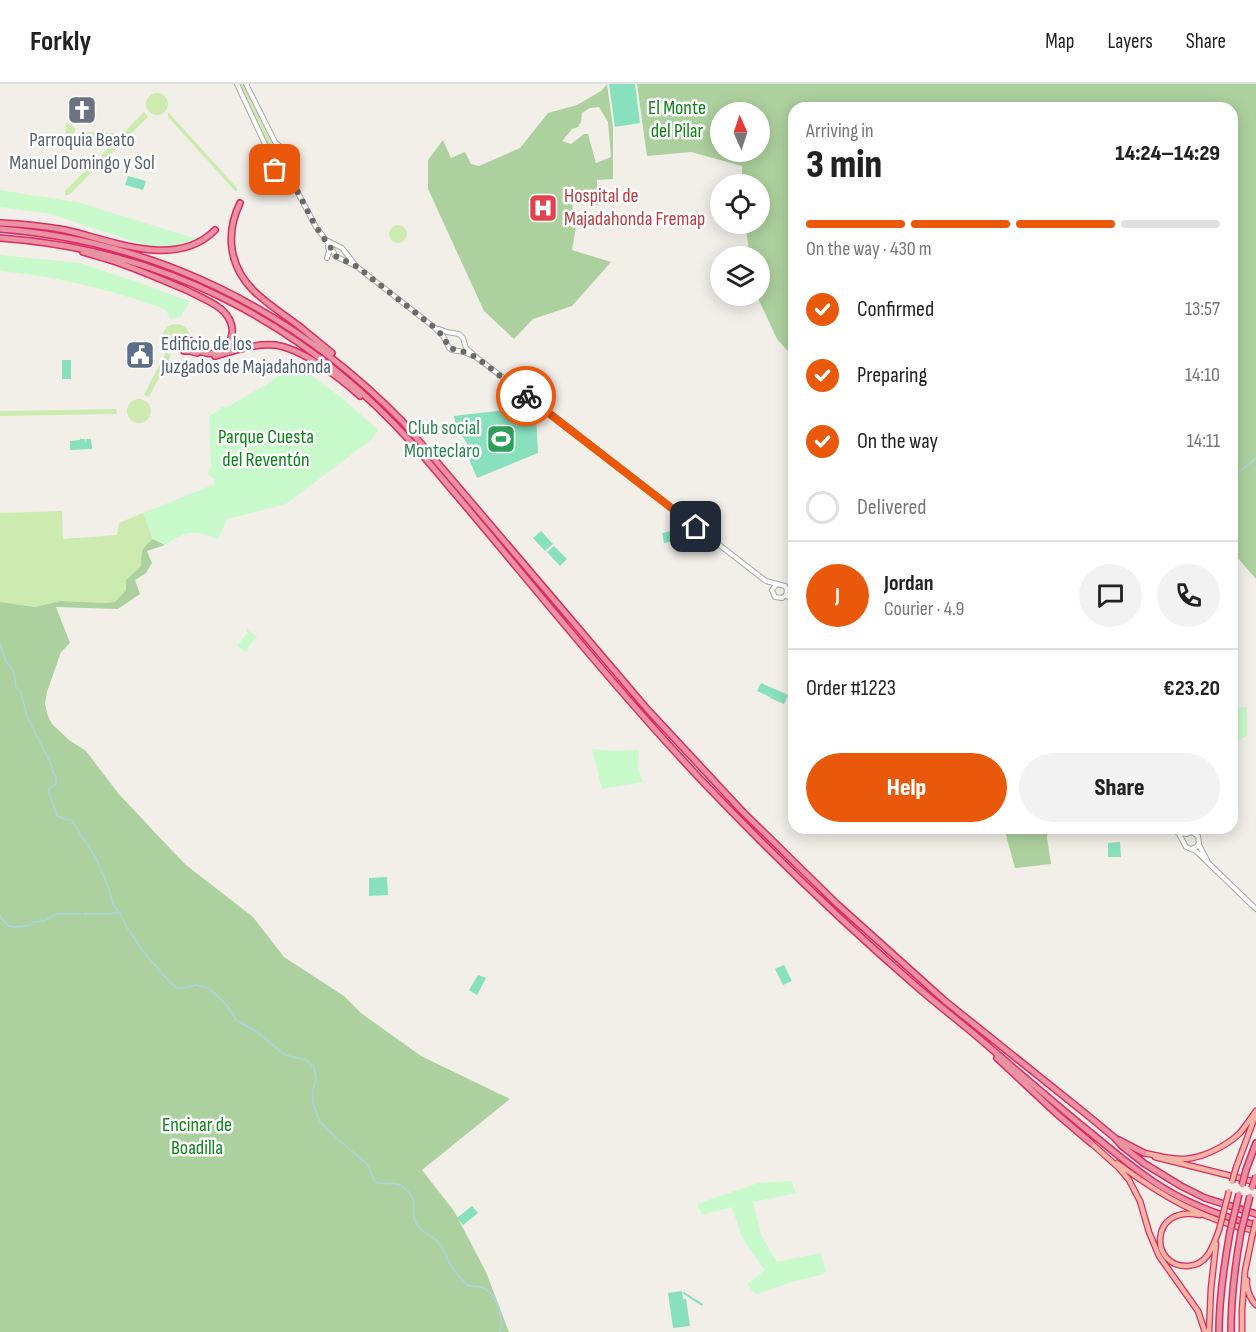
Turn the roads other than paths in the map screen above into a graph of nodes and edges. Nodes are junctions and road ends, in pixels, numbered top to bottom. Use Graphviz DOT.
graph roads {
  1 [pos="237,84"];
  2 [pos="246,84"];
  3 [pos="283,151"];
  4 [pos="271,157"];
  5 [pos="291,164"];
  6 [pos="281,172"];
  7 [pos="298,193"];
  8 [pos="240,203"];
  9 [pos="0,222"];
  10 [pos="17,224"];
  11 [pos="0,229"];
  12 [pos="215,230"];
  13 [pos="323,237"];
  14 [pos="0,238"];
  15 [pos="90,243"];
  16 [pos="70,248"];
  17 [pos="339,248"];
  18 [pos="334,252"];
  19 [pos="344,252"];
  20 [pos="339,258"];
  21 [pos="356,266"];
  22 [pos="435,328"];
  23 [pos="453,333"];
  24 [pos="192,341"];
  25 [pos="446,342"];
  26 [pos="464,342"];
  27 [pos="184,351"];
  28 [pos="455,351"];
  29 [pos="476,357"];
  30 [pos="354,375"];
  31 [pos="536,403"];
  32 [pos="546,411"];
  33 [pos="386,415"];
  34 [pos="764,580"];
  35 [pos="776,585"];
  36 [pos="772,590"];
  37 [pos="784,596"];
  38 [pos="788,599"];
  39 [pos="1178,834"];
  40 [pos="1181,834"];
  41 [pos="1187,834"];
  42 [pos="1196,834"];
  43 [pos="1183,841"];
  44 [pos="1198,844"];
  45 [pos="1191,849"];
  46 [pos="1209,863"];
  47 [pos="1256,909"];
  48 [pos="955,1019"];
  49 [pos="1256,1113"];
  50 [pos="1115,1138"];
  51 [pos="1091,1143"];
  52 [pos="1256,1143"];
  53 [pos="1144,1153"];
  54 [pos="1256,1176"];
  55 [pos="1254,1185"];
  56 [pos="1256,1214"];
  57 [pos="1207,1216"];
  58 [pos="1256,1222"];
  59 [pos="1219,1230"];
  60 [pos="1256,1230"];
  61 [pos="1248,1257"];
  62 [pos="1256,1305"];
  63 [pos="1207,1332"];
  64 [pos="1219,1332"];
  65 [pos="1231,1332"];
  66 [pos="1242,1332"];
  1 -- 4 [label="street"];
  2 -- 3 [label="street"];
  3 -- 4 [label="street"];
  3 -- 5 [label="street"];
  4 -- 6 [label="street"];
  5 -- 6 [label="street"];
  5 -- 7 [label="street"];
  6 -- 7 [label="street"];
  7 -- 13 [label="street"];
  8 -- 30 [label="highway"];
  9 -- 10 [label="highway"];
  10 -- 12 [label="highway"];
  10 -- 15 [label="highway"];
  11 -- 15 [label="highway"];
  13 -- 17 [label="street"];
  13 -- 18 [label="street"];
  13 -- 18 [label="street"];
  14 -- 16 [label="highway"];
  15 -- 30 [label="highway"];
  16 -- 24 [label="highway"];
  16 -- 33 [label="highway"];
  17 -- 18 [label="street"];
  17 -- 19 [label="street"];
  18 -- 20 [label="street"];
  19 -- 20 [label="street"];
  19 -- 21 [label="street"];
  20 -- 21 [label="street"];
  21 -- 22 [label="street"];
  22 -- 23 [label="street"];
  22 -- 25 [label="street"];
  23 -- 25 [label="street"];
  23 -- 26 [label="street"];
  25 -- 28 [label="street"];
  26 -- 28 [label="street"];
  26 -- 29 [label="street"];
  27 -- 33 [label="highway"];
  28 -- 29 [label="street"];
  29 -- 31 [label="street"];
  30 -- 50 [label="highway"];
  31 -- 32 [label="street"];
  31 -- 32 [label="street"];
  32 -- 34 [label="street"];
  33 -- 48 [label="highway"];
  34 -- 35 [label="street"];
  34 -- 36 [label="street"];
  35 -- 36 [label="street"];
  35 -- 37 [label="street"];
  36 -- 37 [label="street"];
  37 -- 38 [label="street"];
  39 -- 43 [label="street"];
  40 -- 41 [label="street"];
  41 -- 43 [label="street"];
  42 -- 44 [label="street"];
  43 -- 45 [label="street"];
  44 -- 45 [label="street"];
  44 -- 46 [label="street"];
  45 -- 46 [label="street"];
  46 -- 47 [label="street"];
  48 -- 51 [label="highway"];
  48 -- 58 [label="highway"];
  49 -- 53 [label="highway"];
  49 -- 59 [label="highway, bridge"];
  50 -- 53 [label="highway"];
  50 -- 56 [label="highway"];
  51 -- 57 [label="highway"];
  51 -- 63 [label="highway"];
  52 -- 64 [label="highway, bridge"];
  53 -- 55 [label="highway"];
  54 -- 55 [label="highway, bridge"];
  55 -- 65 [label="highway, bridge"];
  57 -- 59 [label="highway"];
  57 -- 60 [label="highway"];
  58 -- 61 [label="highway, bridge"];
  59 -- 63 [label="highway"];
  61 -- 62 [label="highway"];
  61 -- 66 [label="highway"];
}
